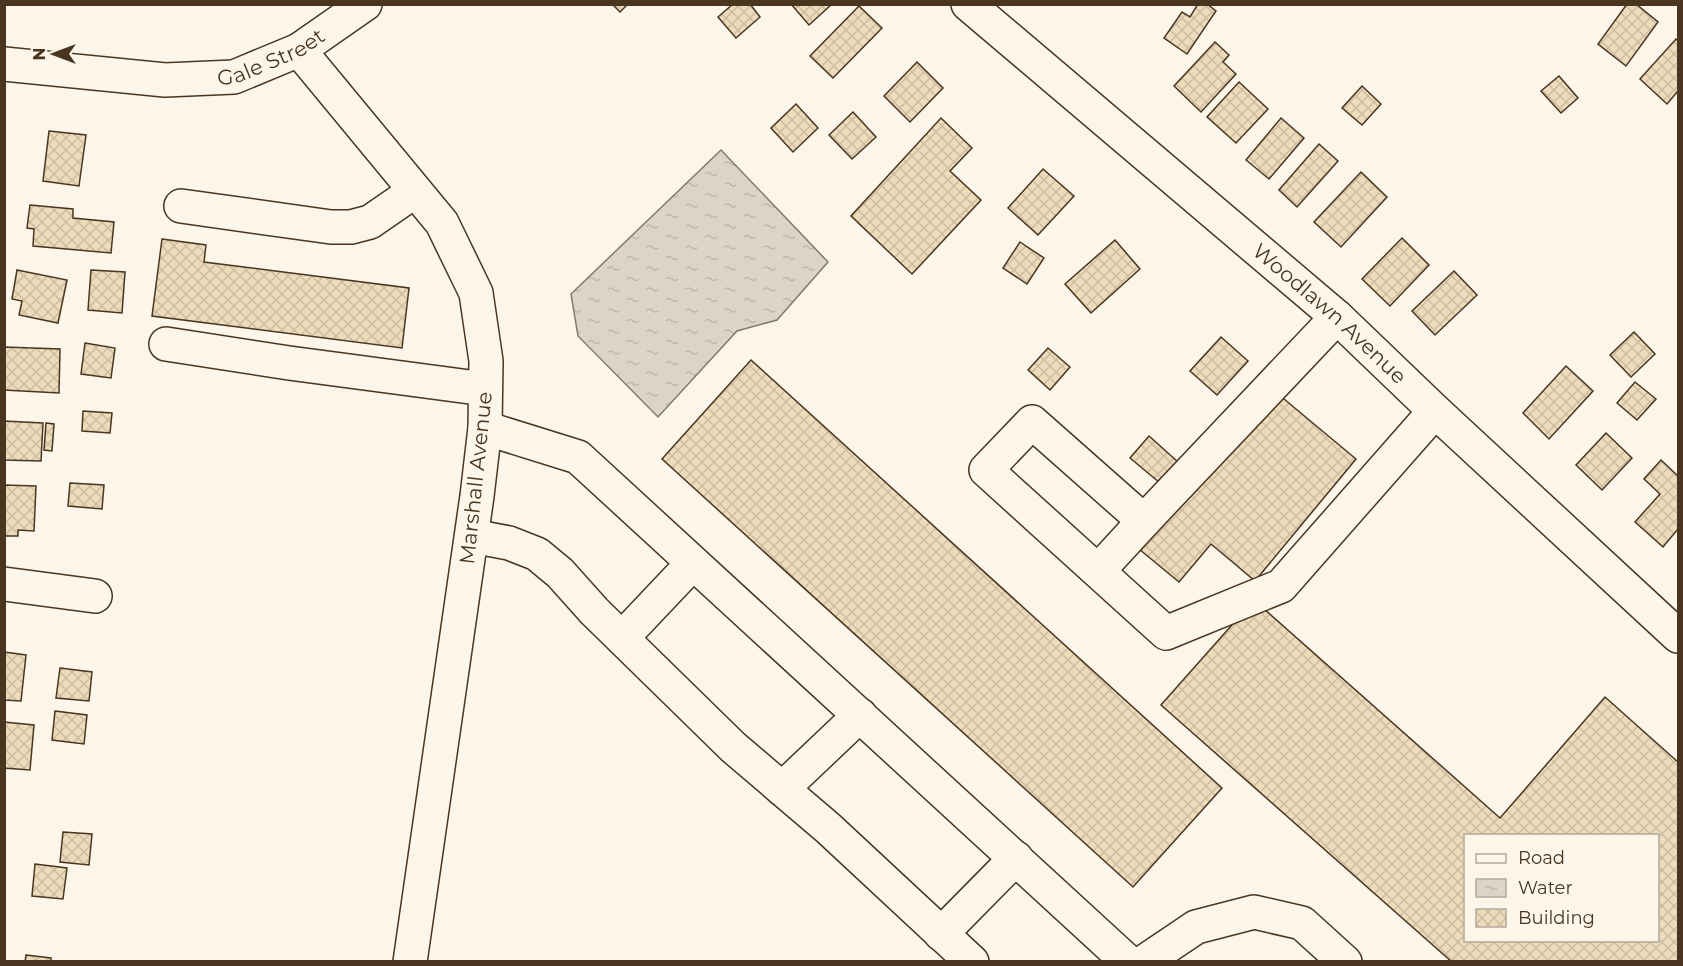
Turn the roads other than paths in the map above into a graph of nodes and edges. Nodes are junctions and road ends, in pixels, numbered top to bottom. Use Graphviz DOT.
graph roads {
  1 [pos="365,4"];
  2 [pos="968,4"];
  3 [pos="299,50"];
  4 [pos="4,64"];
  5 [pos="415,191"];
  6 [pos="181,206"];
  7 [pos="1337,316"];
  8 [pos="166,344"];
  9 [pos="485,389"];
  10 [pos="1435,411"];
  11 [pos="485,428"];
  12 [pos="1144,521"];
  13 [pos="472,536"];
  14 [pos="693,563"];
  15 [pos="1098,571"];
  16 [pos="4,584"];
  17 [pos="95,596"];
  18 [pos="1678,636"];
  19 [pos="622,638"];
  20 [pos="860,715"];
  21 [pos="782,789"];
  22 [pos="1016,858"];
  23 [pos="941,934"];
  24 [pos="410,962"];
  25 [pos="972,962"];
  26 [pos="1128,962"];
  27 [pos="1144,962"];
  28 [pos="1345,962"];
  1 -- 3 [label="street, Gale Street"];
  2 -- 7 [label="street, Woodlawn Avenue"];
  3 -- 4 [label="street, Gale Street"];
  3 -- 5 [label="street, Marshall Avenue"];
  5 -- 6 [label="street"];
  5 -- 9 [label="street, Marshall Avenue"];
  7 -- 10 [label="street, Woodlawn Avenue"];
  7 -- 12 [label="street"];
  8 -- 9 [label="street"];
  9 -- 11 [label="street, Marshall Avenue"];
  10 -- 15 [label="street"];
  10 -- 18 [label="street, Woodlawn Avenue"];
  11 -- 13 [label="street, Marshall Avenue"];
  11 -- 14 [label="street"];
  12 -- 15 [label="street"];
  12 -- 15 [label="street"];
  13 -- 19 [label="street"];
  13 -- 24 [label="street, Marshall Avenue"];
  14 -- 19 [label="street"];
  14 -- 20 [label="street"];
  16 -- 17 [label="street"];
  19 -- 21 [label="street"];
  20 -- 21 [label="street"];
  20 -- 22 [label="street"];
  21 -- 23 [label="street"];
  22 -- 23 [label="street"];
  22 -- 26 [label="street"];
  23 -- 25 [label="street"];
  27 -- 28 [label="street"];
}
